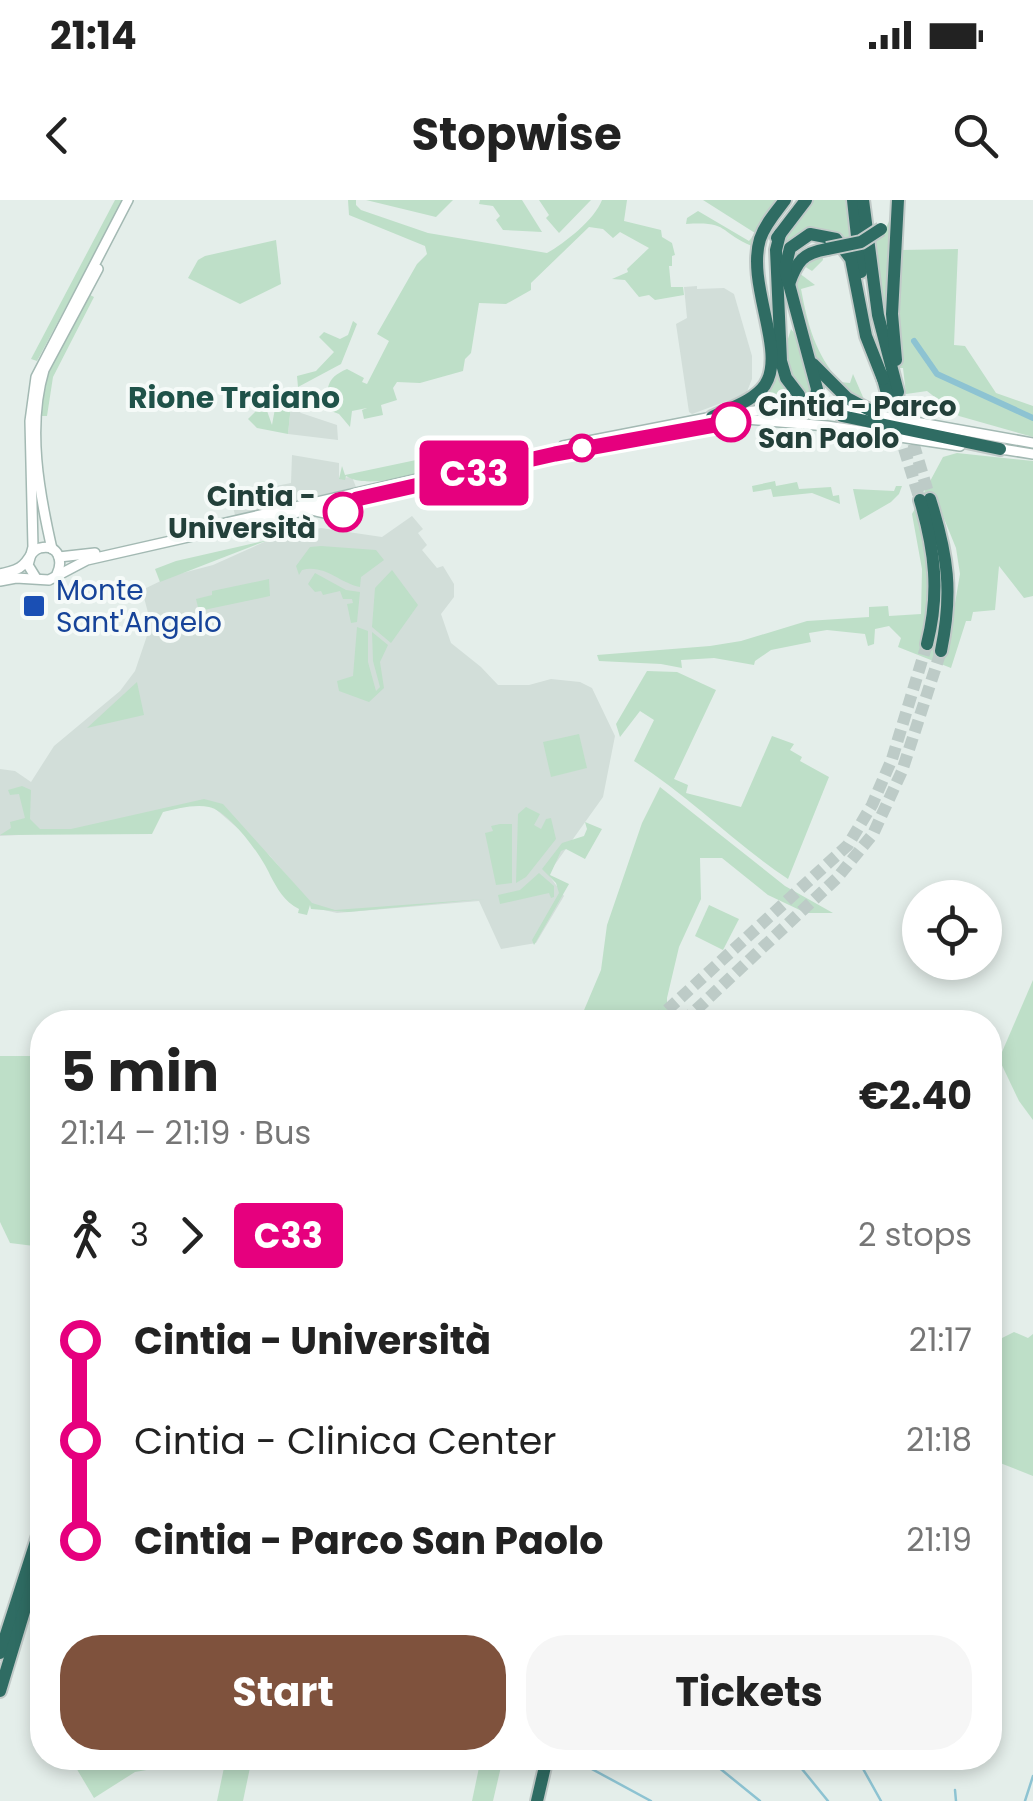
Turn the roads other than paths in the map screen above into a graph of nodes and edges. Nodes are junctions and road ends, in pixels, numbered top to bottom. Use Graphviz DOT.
graph roads {
  1 [pos="131,200"];
  2 [pos="786,200"];
  3 [pos="806,200"];
  4 [pos="853,200"];
  5 [pos="863,200"];
  6 [pos="895,200"];
  7 [pos="780,234"];
  8 [pos="757,269"];
  9 [pos="789,287"];
  10 [pos="768,329"];
  11 [pos="780,355"];
  12 [pos="808,356"];
  13 [pos="883,379"];
  14 [pos="893,394"];
  15 [pos="799,396"];
  16 [pos="814,403"];
  17 [pos="845,412"];
  18 [pos="877,414"];
  19 [pos="712,417"];
  20 [pos="784,422"];
  21 [pos="827,426"];
  22 [pos="1033,443"];
  23 [pos="34,445"];
  24 [pos="1000,449"];
  25 [pos="1033,454"];
  26 [pos="925,500"];
  27 [pos="316,507"];
  28 [pos="56,553"];
  29 [pos="29,558"];
  30 [pos="0,577"];
  31 [pos="54,577"];
  32 [pos="38,579"];
  33 [pos="934,648"];
  34 [pos="30,1561"];
  35 [pos="30,1592"];
  36 [pos="0,1653"];
  37 [pos="0,1691"];
  38 [pos="544,1770"];
  39 [pos="537,1801"];
  1 -- 23 [label="main road"];
  2 -- 8 [label="highway"];
  3 -- 7 [label="highway"];
  4 -- 13 [label="highway"];
  5 -- 14 [label="highway"];
  6 -- 9 [label="highway, bridge"];
  6 -- 14 [label="highway"];
  7 -- 8 [label="highway"];
  7 -- 11 [label="highway"];
  8 -- 10 [label="highway"];
  9 -- 12 [label="highway"];
  9 -- 13 [label="highway"];
  10 -- 11 [label="highway"];
  10 -- 19 [label="highway"];
  11 -- 15 [label="highway"];
  12 -- 16 [label="highway"];
  12 -- 18 [label="highway"];
  13 -- 14 [label="highway"];
  16 -- 17 [label="main road"];
  16 -- 19 [label="main road"];
  16 -- 20 [label="main road"];
  17 -- 18 [label="main road"];
  17 -- 21 [label="main road"];
  17 -- 24 [label="highway"];
  18 -- 22 [label="main road"];
  19 -- 27 [label="main road"];
  20 -- 21 [label="main road"];
  20 -- 27 [label="main road"];
  21 -- 24 [label="main road"];
  23 -- 28 [label="main road"];
  23 -- 29 [label="main road"];
  24 -- 25 [label="main road"];
  26 -- 33 [label="highway"];
  27 -- 28 [label="main road"];
  27 -- 31 [label="main road"];
  28 -- 29 [label="main road"];
  28 -- 31 [label="main road"];
  29 -- 30 [label="main road"];
  29 -- 32 [label="main road"];
  30 -- 32 [label="main road"];
  31 -- 32 [label="main road"];
  34 -- 36 [label="highway"];
  35 -- 37 [label="highway"];
  38 -- 39 [label="highway"];
}
